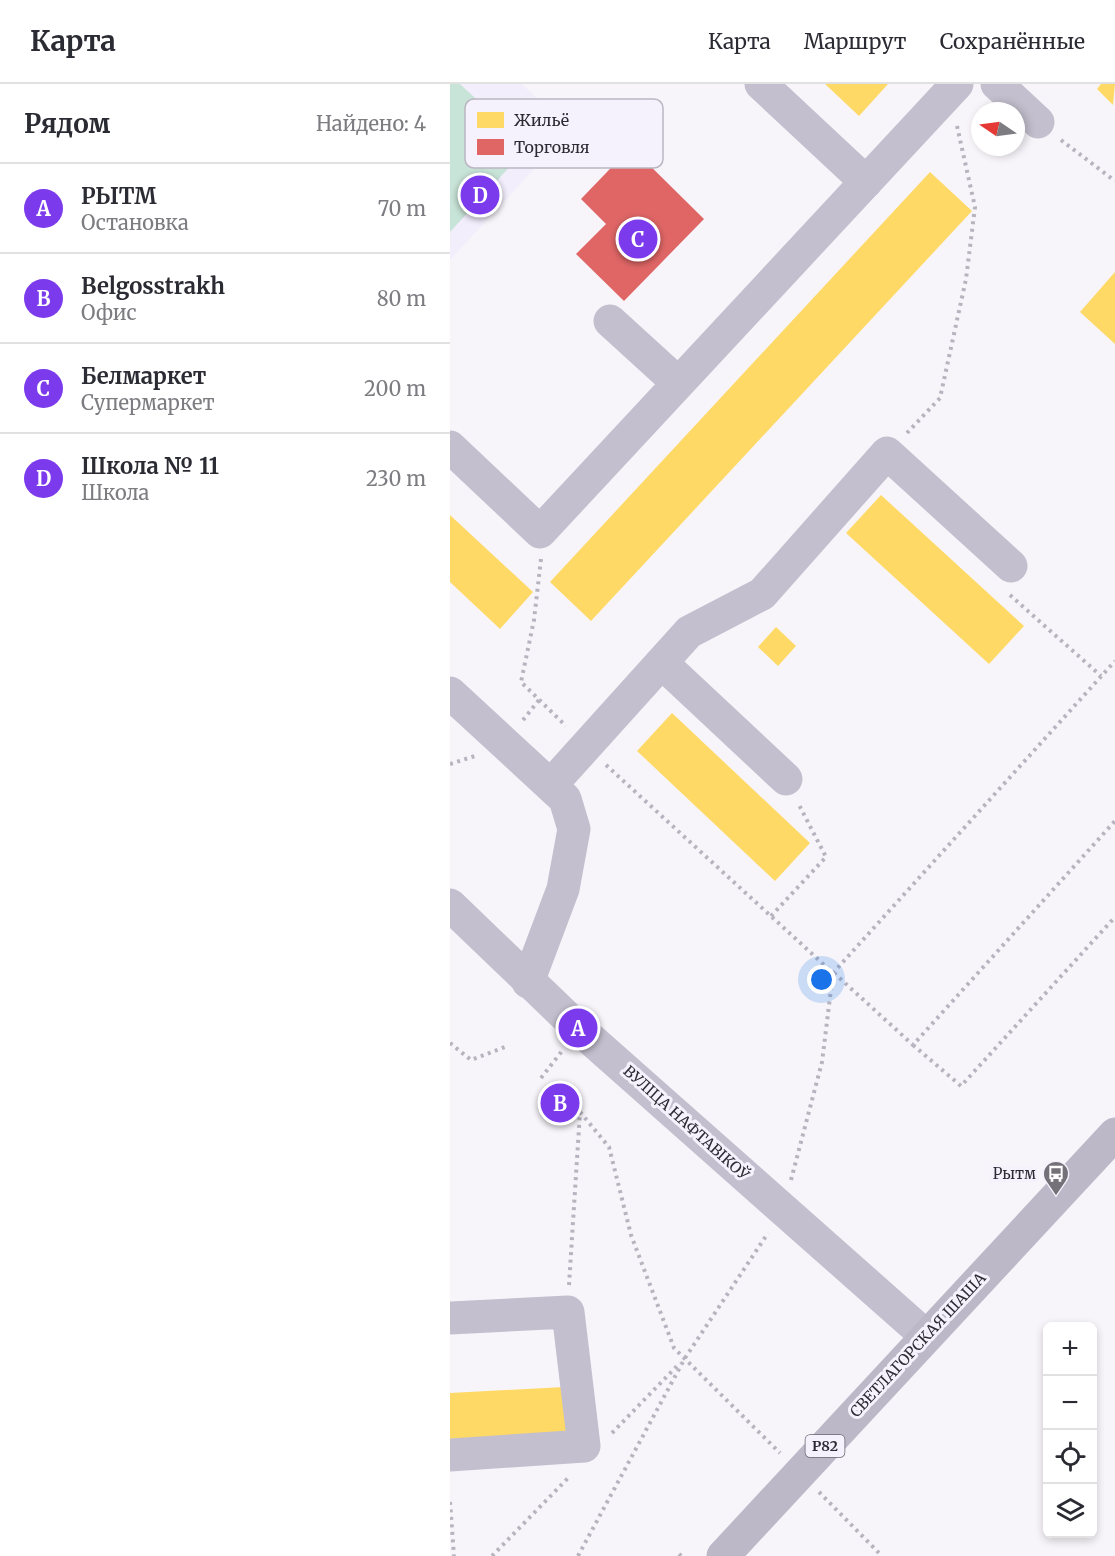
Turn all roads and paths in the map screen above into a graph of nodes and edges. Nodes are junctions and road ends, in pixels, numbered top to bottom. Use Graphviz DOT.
graph roads {
  1 [pos="761,84"];
  2 [pos="997,84"];
  3 [pos="953,88"];
  4 [pos="1038,122"];
  5 [pos="1115,181"];
  6 [pos="866,182"];
  7 [pos="610,321"];
  8 [pos="678,383"];
  9 [pos="450,447"];
  10 [pos="887,453"];
  11 [pos="1011,566"];
  12 [pos="662,663"];
  13 [pos="450,693"];
  14 [pos="786,780"];
  15 [pos="551,785"];
  16 [pos="1115,821"];
  17 [pos="450,905"];
  18 [pos="771,916"];
  19 [pos="1115,917"];
  20 [pos="528,982"];
  21 [pos="450,1043"];
  22 [pos="913,1045"];
  23 [pos="505,1047"];
  24 [pos="1115,1134"];
  25 [pos="783,1210"];
  26 [pos="568,1312"];
  27 [pos="450,1318"];
  28 [pos="926,1336"];
  29 [pos="685,1358"];
  30 [pos="450,1455"];
  31 [pos="800,1473"];
  32 [pos="450,1502"];
  33 [pos="454,1556"];
  34 [pos="578,1556"];
  35 [pos="723,1556"];
  36 [pos="882,1556"];
  1 -- 6 [label="street"];
  2 -- 4 [label="street"];
  3 -- 6 [label="street"];
  3 -- 10 [label="path"];
  4 -- 5 [label="path"];
  6 -- 8 [label="street"];
  7 -- 8 [label="street"];
  8 -- 9 [label="street"];
  10 -- 11 [label="street"];
  10 -- 12 [label="street"];
  12 -- 14 [label="street"];
  12 -- 15 [label="street"];
  13 -- 15 [label="street"];
  14 -- 18 [label="path"];
  15 -- 20 [label="street"];
  16 -- 22 [label="path"];
  17 -- 20 [label="street, ВУЛІЦА НАФТАВІКОЎ"];
  19 -- 22 [label="path"];
  20 -- 25 [label="street, ВУЛІЦА НАФТАВІКОЎ"];
  21 -- 23 [label="path"];
  22 -- 25 [label="path"];
  24 -- 28 [label="main road, СВЕТЛАГОРСКАЯ ШАША / Р82"];
  25 -- 28 [label="street, ВУЛІЦА НАФТАВІКОЎ"];
  25 -- 29 [label="path"];
  26 -- 27 [label="street"];
  26 -- 29 [label="path"];
  26 -- 30 [label="street"];
  28 -- 31 [label="main road, СВЕТЛАГОРСКАЯ ШАША / Р82"];
  29 -- 31 [label="path"];
  29 -- 34 [label="path"];
  31 -- 35 [label="main road, СВЕТЛАГОРСКАЯ ШАША / Р82"];
  31 -- 36 [label="path"];
  32 -- 33 [label="path"];
}
